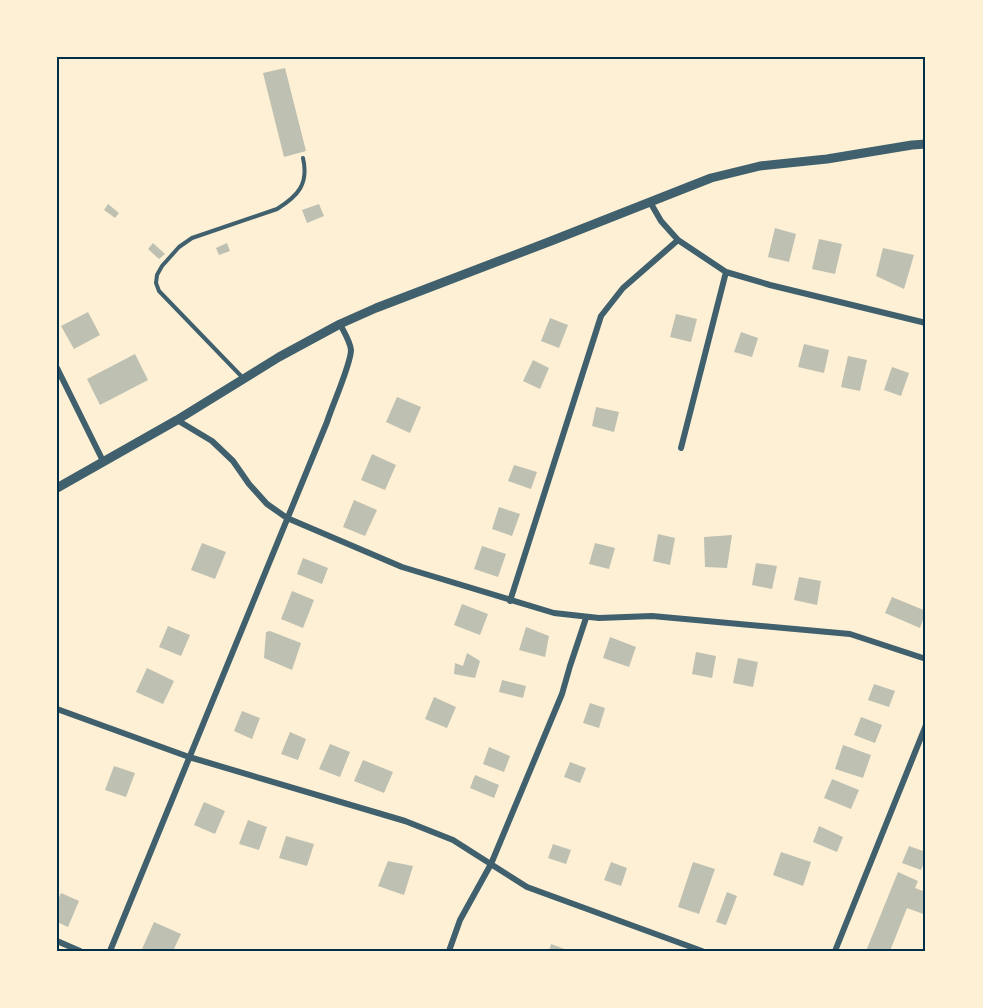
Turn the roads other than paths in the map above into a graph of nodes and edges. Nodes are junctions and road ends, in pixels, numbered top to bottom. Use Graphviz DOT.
graph roads {
  1 [pos="926,144"];
  2 [pos="303,158"];
  3 [pos="650,202"];
  4 [pos="678,240"];
  5 [pos="726,272"];
  6 [pos="926,323"];
  7 [pos="340,324"];
  8 [pos="57,368"];
  9 [pos="243,379"];
  10 [pos="177,420"];
  11 [pos="681,448"];
  12 [pos="103,462"];
  13 [pos="57,488"];
  14 [pos="287,518"];
  15 [pos="510,601"];
  16 [pos="586,618"];
  17 [pos="926,659"];
  18 [pos="57,709"];
  19 [pos="926,725"];
  20 [pos="189,757"];
  21 [pos="491,864"];
  22 [pos="57,941"];
  23 [pos="80,951"];
  24 [pos="110,951"];
  25 [pos="449,951"];
  26 [pos="702,951"];
  27 [pos="835,951"];
  1 -- 3 [label="street"];
  2 -- 9 [label="lane"];
  3 -- 4 [label="street"];
  3 -- 7 [label="street"];
  4 -- 5 [label="street"];
  4 -- 15 [label="street"];
  5 -- 6 [label="street"];
  5 -- 11 [label="street"];
  7 -- 9 [label="street"];
  7 -- 14 [label="street"];
  8 -- 12 [label="street"];
  9 -- 10 [label="street"];
  10 -- 12 [label="street"];
  10 -- 14 [label="street"];
  12 -- 13 [label="street"];
  14 -- 15 [label="street"];
  14 -- 20 [label="street"];
  15 -- 16 [label="street"];
  16 -- 17 [label="street"];
  16 -- 21 [label="street"];
  18 -- 20 [label="street"];
  19 -- 27 [label="street"];
  20 -- 21 [label="street"];
  20 -- 24 [label="street"];
  21 -- 25 [label="street"];
  21 -- 26 [label="street"];
  22 -- 23 [label="street"];
}
